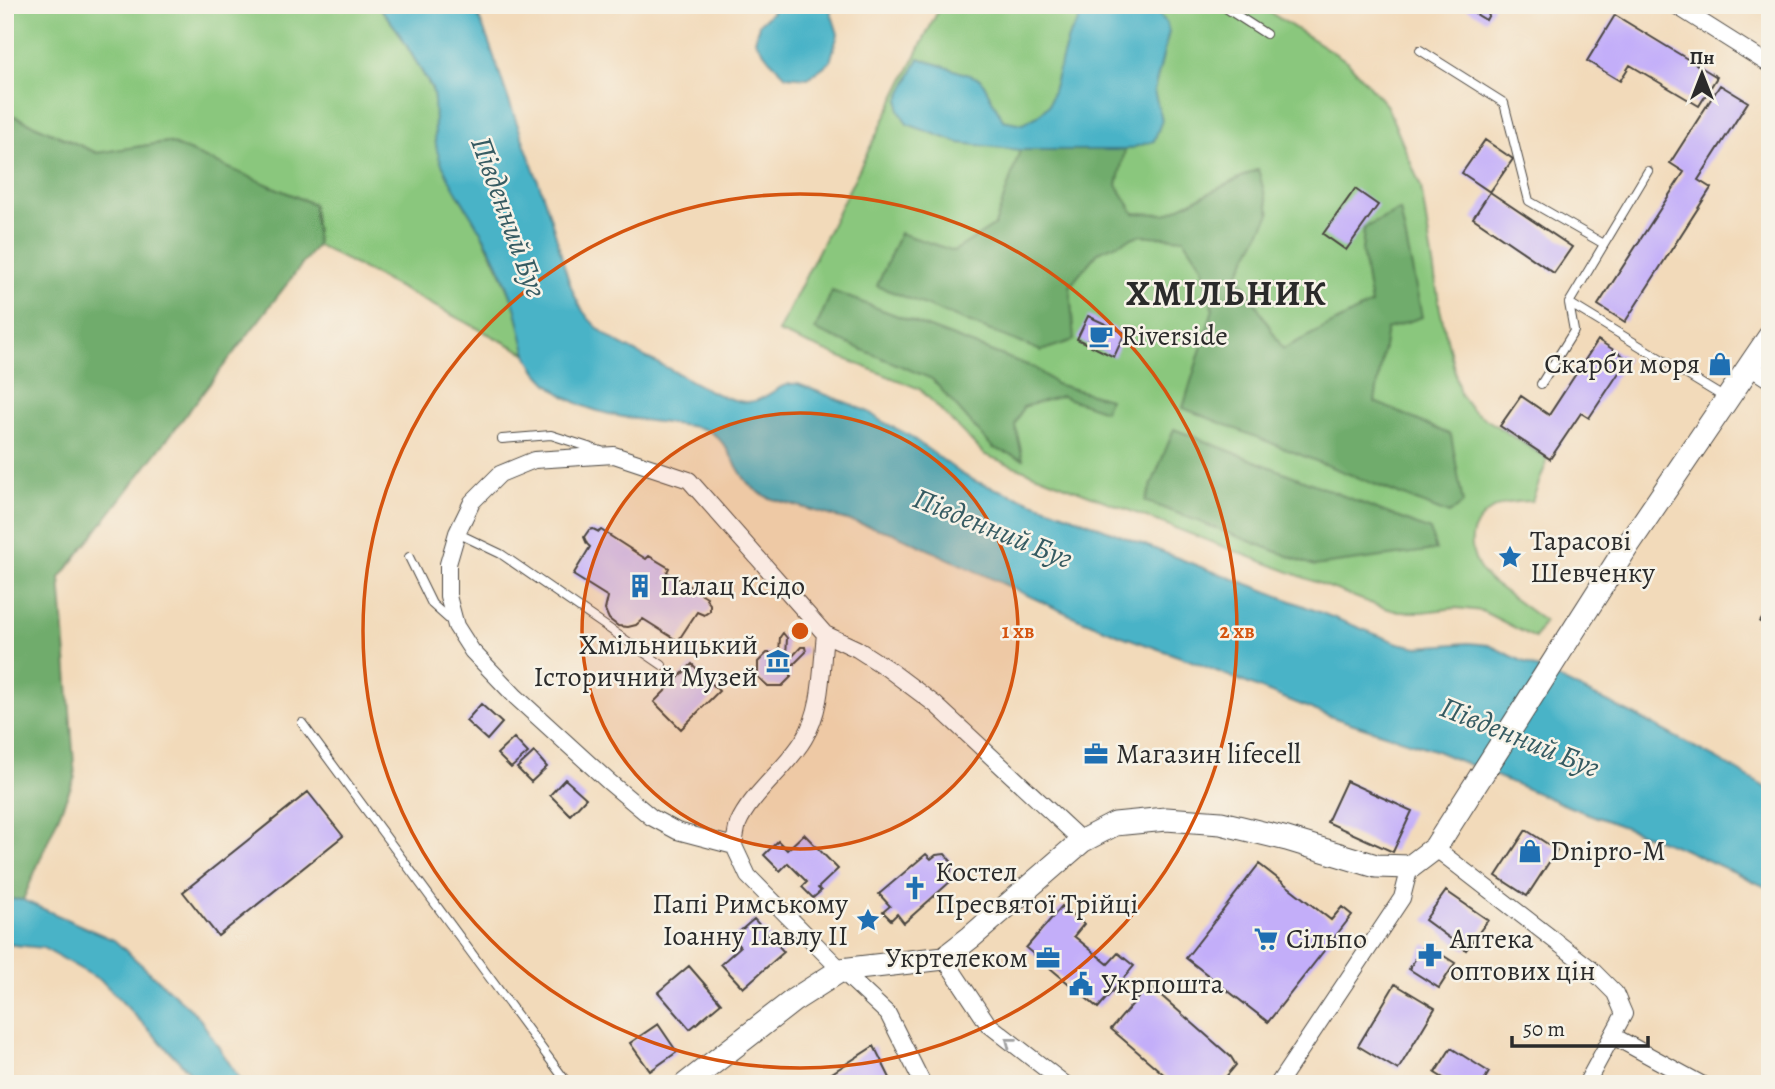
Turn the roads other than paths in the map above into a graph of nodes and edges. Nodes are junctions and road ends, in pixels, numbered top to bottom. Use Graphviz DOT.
graph roads {
  1 [pos="1221,5"];
  2 [pos="1675,5"];
  3 [pos="1266,34"];
  4 [pos="1420,50"];
  5 [pos="1770,65"];
  6 [pos="1648,171"];
  7 [pos="1604,244"];
  8 [pos="1569,303"];
  9 [pos="1770,335"];
  10 [pos="1750,367"];
  11 [pos="1770,380"];
  12 [pos="1541,384"];
  13 [pos="1727,400"];
  14 [pos="502,439"];
  15 [pos="614,456"];
  16 [pos="457,533"];
  17 [pos="408,556"];
  18 [pos="456,626"];
  19 [pos="825,634"];
  20 [pos="662,665"];
  21 [pos="302,723"];
  22 [pos="1082,841"];
  23 [pos="734,845"];
  24 [pos="1435,848"];
  25 [pos="1410,867"];
  26 [pos="944,958"];
  27 [pos="841,970"];
  28 [pos="1613,1036"];
  29 [pos="568,1084"];
  30 [pos="686,1084"];
  31 [pos="923,1084"];
  32 [pos="1065,1084"];
  33 [pos="1278,1084"];
  34 [pos="1586,1084"];
  35 [pos="1701,1084"];
  1 -- 3 [label="lane"];
  2 -- 5 [label="street"];
  4 -- 7 [label="lane"];
  6 -- 7 [label="lane"];
  7 -- 8 [label="lane"];
  8 -- 12 [label="lane"];
  8 -- 13 [label="lane"];
  9 -- 10 [label="main road"];
  10 -- 11 [label="street"];
  10 -- 13 [label="main road"];
  13 -- 24 [label="main road"];
  14 -- 15 [label="lane"];
  15 -- 16 [label="street"];
  15 -- 19 [label="street"];
  16 -- 18 [label="street"];
  16 -- 20 [label="lane"];
  17 -- 18 [label="lane"];
  18 -- 23 [label="street"];
  19 -- 22 [label="street"];
  19 -- 23 [label="street"];
  21 -- 29 [label="lane"];
  22 -- 25 [label="main road"];
  22 -- 26 [label="main road"];
  23 -- 27 [label="street"];
  24 -- 25 [label="main road"];
  24 -- 28 [label="street"];
  25 -- 33 [label="street"];
  26 -- 27 [label="main road"];
  32 -- 26 [label="street, one-way"];
  27 -- 30 [label="main road"];
  27 -- 31 [label="street"];
  28 -- 34 [label="street"];
  28 -- 35 [label="street"];
}
